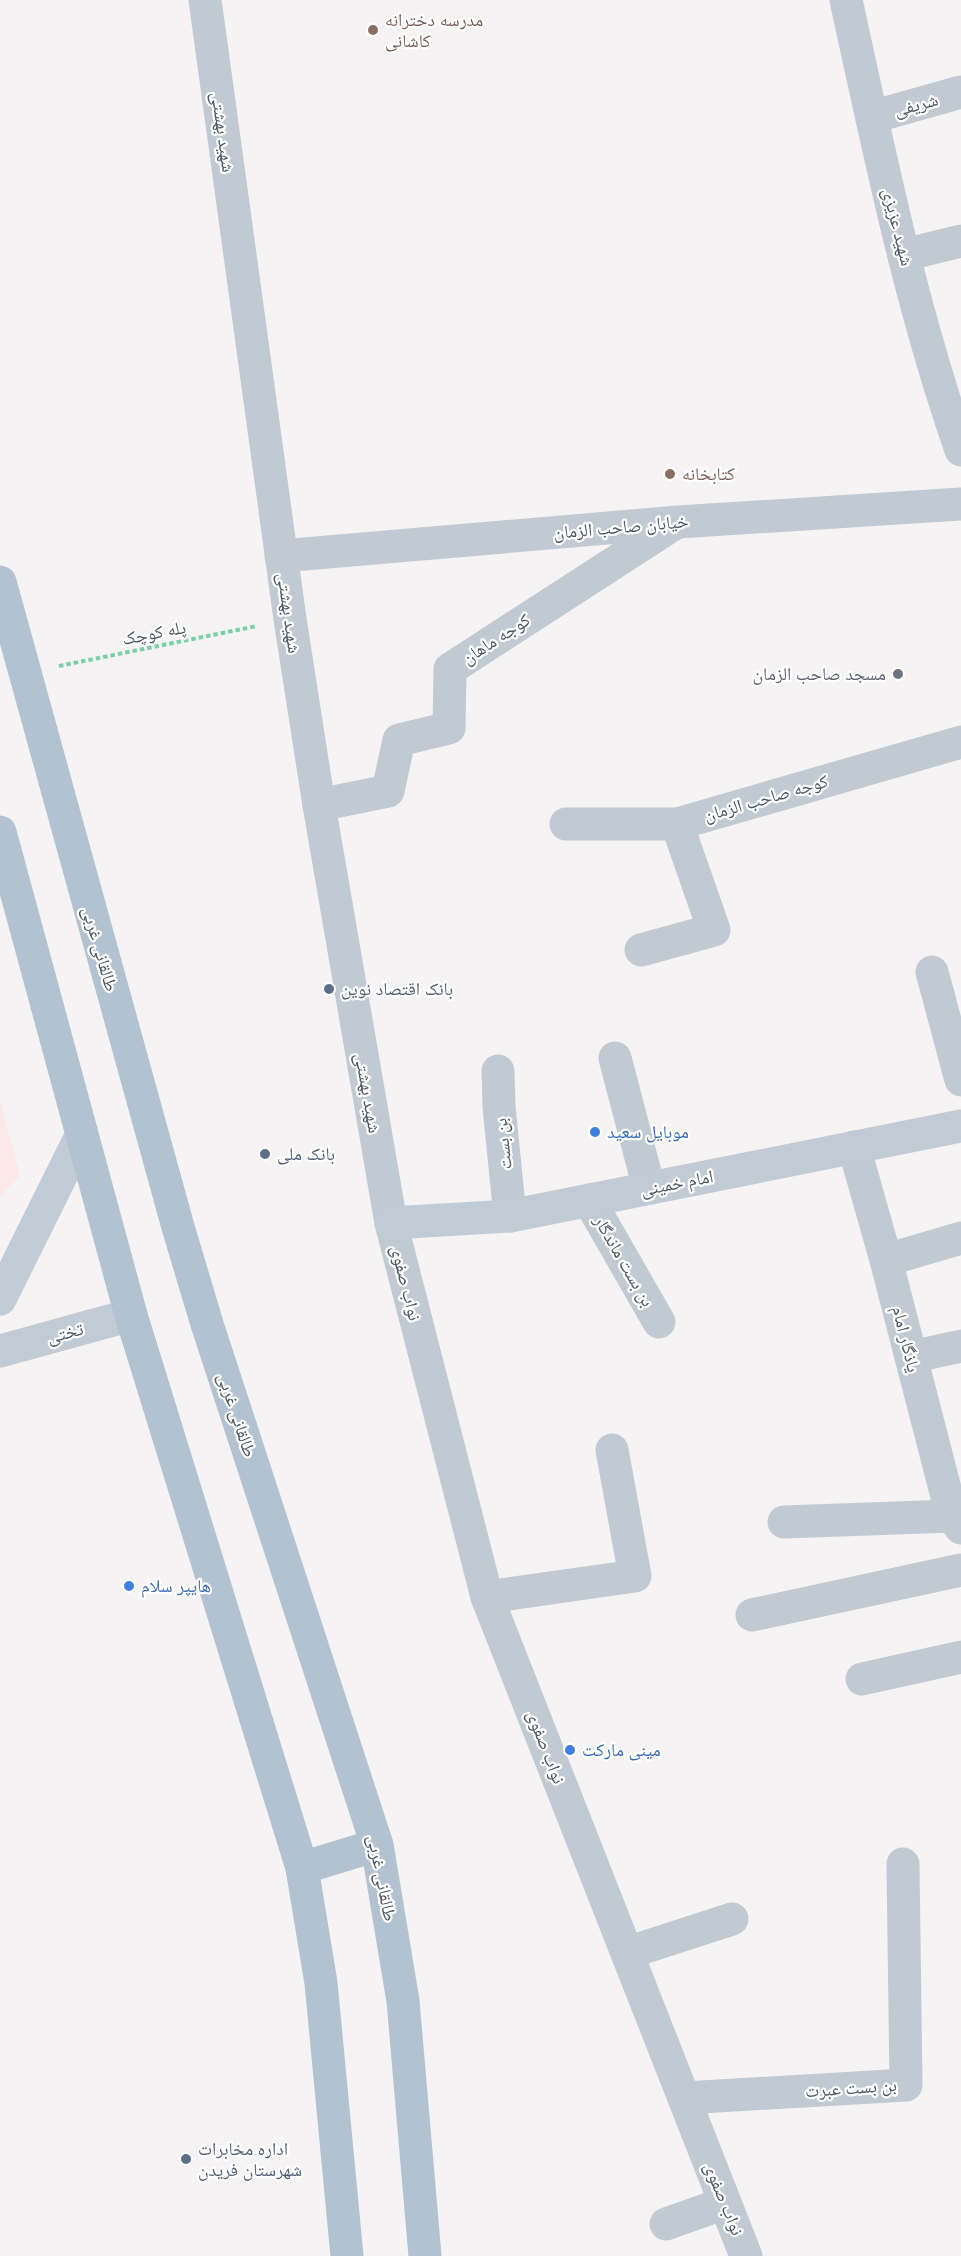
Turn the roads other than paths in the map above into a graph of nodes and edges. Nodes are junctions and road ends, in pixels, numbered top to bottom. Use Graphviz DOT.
graph roads {
  1 [pos="205,0"];
  2 [pos="846,0"];
  3 [pos="961,92"];
  4 [pos="872,117"];
  5 [pos="961,241"];
  6 [pos="904,255"];
  7 [pos="955,410"];
  8 [pos="961,450"];
  9 [pos="961,504"];
  10 [pos="678,522"];
  11 [pos="281,556"];
  12 [pos="0,582"];
  13 [pos="961,742"];
  14 [pos="319,805"];
  15 [pos="566,824"];
  16 [pos="677,824"];
  17 [pos="0,832"];
  18 [pos="641,950"];
  19 [pos="932,972"];
  20 [pos="615,1058"];
  21 [pos="498,1071"];
  22 [pos="961,1080"];
  23 [pos="961,1126"];
  24 [pos="81,1136"];
  25 [pos="854,1147"];
  26 [pos="649,1188"];
  27 [pos="590,1200"];
  28 [pos="510,1216"];
  29 [pos="391,1224"];
  30 [pos="961,1238"];
  31 [pos="886,1260"];
  32 [pos="0,1299"];
  33 [pos="131,1315"];
  34 [pos="659,1322"];
  35 [pos="961,1346"];
  36 [pos="0,1351"];
  37 [pos="911,1357"];
  38 [pos="612,1450"];
  39 [pos="783,1522"];
  40 [pos="956,1522"];
  41 [pos="961,1570"];
  42 [pos="487,1598"];
  43 [pos="752,1615"];
  44 [pos="961,1657"];
  45 [pos="862,1679"];
  46 [pos="377,1845"];
  47 [pos="903,1864"];
  48 [pos="302,1868"];
  49 [pos="732,1919"];
  50 [pos="627,1953"];
  51 [pos="684,2098"];
  52 [pos="725,2203"];
  53 [pos="666,2223"];
  54 [pos="347,2256"];
  55 [pos="425,2256"];
  56 [pos="746,2256"];
  1 -- 11 [label="street, شهید بهشتی"];
  2 -- 4 [label="street, شهید عزیزی"];
  3 -- 4 [label="street, شریفی"];
  4 -- 6 [label="street, شهید عزیزی"];
  5 -- 6 [label="street"];
  6 -- 7 [label="street, شهید عزیزی"];
  7 -- 8 [label="street, شهید عزیزی"];
  9 -- 10 [label="street, خیابان صاحب الزمان"];
  10 -- 11 [label="street, خیابان صاحب الزمان"];
  10 -- 14 [label="street, کوجه ماهان"];
  11 -- 14 [label="street, شهید بهشتی"];
  12 -- 46 [label="main road, طالقانی غربی"];
  13 -- 16 [label="street, کوجه صاحب الزمان"];
  14 -- 29 [label="street, شهید بهشتی"];
  15 -- 16 [label="street, کوجه صاحب الزمان"];
  16 -- 18 [label="street"];
  17 -- 24 [label="main road"];
  19 -- 22 [label="street"];
  20 -- 26 [label="street"];
  21 -- 28 [label="street, بن بست"];
  23 -- 25 [label="street, امام خمینی"];
  24 -- 32 [label="street"];
  24 -- 33 [label="main road"];
  25 -- 26 [label="street, امام خمینی"];
  25 -- 31 [label="street, یاذگار امام"];
  26 -- 27 [label="street, امام خمینی"];
  27 -- 28 [label="street, امام خمینی"];
  27 -- 34 [label="street, بن بست ماندگار"];
  28 -- 29 [label="street, امام خمینی"];
  29 -- 42 [label="street, نواب صفوی"];
  30 -- 31 [label="street"];
  31 -- 37 [label="street, یاذگار امام"];
  33 -- 36 [label="street, تختی"];
  33 -- 48 [label="main road"];
  35 -- 37 [label="street"];
  37 -- 40 [label="street, یاذگار امام"];
  38 -- 42 [label="street"];
  39 -- 40 [label="street"];
  41 -- 43 [label="street"];
  42 -- 50 [label="street, نواب صفوی"];
  44 -- 45 [label="street"];
  46 -- 48 [label="main road"];
  46 -- 55 [label="main road, طالقانی غربی"];
  47 -- 51 [label="street, بن بست عبرت"];
  48 -- 54 [label="main road"];
  49 -- 50 [label="street"];
  50 -- 51 [label="street, نواب صفوی"];
  51 -- 52 [label="street, نواب صفوی"];
  52 -- 53 [label="street"];
  52 -- 56 [label="street, نواب صفوی"];
}
